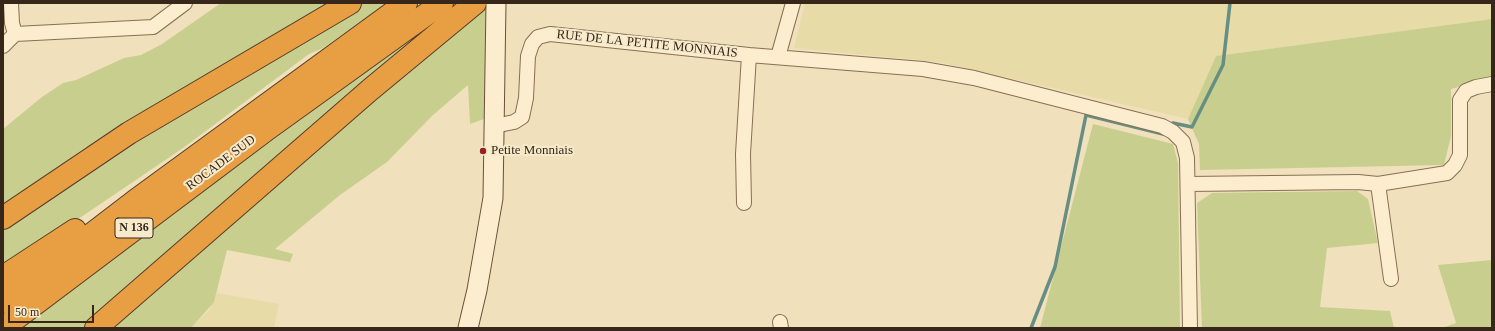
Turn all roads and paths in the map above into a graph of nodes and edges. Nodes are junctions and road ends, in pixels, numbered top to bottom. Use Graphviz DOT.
graph roads {
  1 [pos="11,3"];
  2 [pos="185,3"];
  3 [pos="350,3"];
  4 [pos="406,3"];
  5 [pos="442,3"];
  6 [pos="793,3"];
  7 [pos="489,4"];
  8 [pos="15,34"];
  9 [pos="3,46"];
  10 [pos="749,55"];
  11 [pos="778,57"];
  12 [pos="1492,84"];
  13 [pos="494,126"];
  14 [pos="1188,184"];
  15 [pos="1378,184"];
  16 [pos="135,201"];
  17 [pos="744,203"];
  18 [pos="3,218"];
  19 [pos="3,277"];
  20 [pos="1391,279"];
  21 [pos="3,302"];
  22 [pos="3,328"];
  23 [pos="96,328"];
  24 [pos="468,328"];
  25 [pos="1190,328"];
  1 -- 8 [label="street"];
  2 -- 8 [label="street"];
  3 -- 18 [label="highway"];
  4 -- 16 [label="highway, ROCADE SUD / N 136"];
  5 -- 22 [label="highway, ROCADE SUD / N 136"];
  6 -- 11 [label="street"];
  7 -- 13 [label="street"];
  7 -- 23 [label="highway"];
  8 -- 9 [label="street"];
  10 -- 11 [label="street, RUE DE LA PETITE MONNIAIS"];
  10 -- 13 [label="street, RUE DE LA PETITE MONNIAIS"];
  10 -- 17 [label="street, RUE DE LA PETITE MONNIAIS"];
  11 -- 14 [label="street, RUE DE LA PETITE MONNIAIS"];
  12 -- 15 [label="street"];
  13 -- 24 [label="street"];
  14 -- 15 [label="street"];
  14 -- 25 [label="street, RUE DE LA PETITE MONNIAIS"];
  15 -- 20 [label="street"];
  16 -- 19 [label="highway"];
  16 -- 21 [label="highway, ROCADE SUD / N 136"];
}
